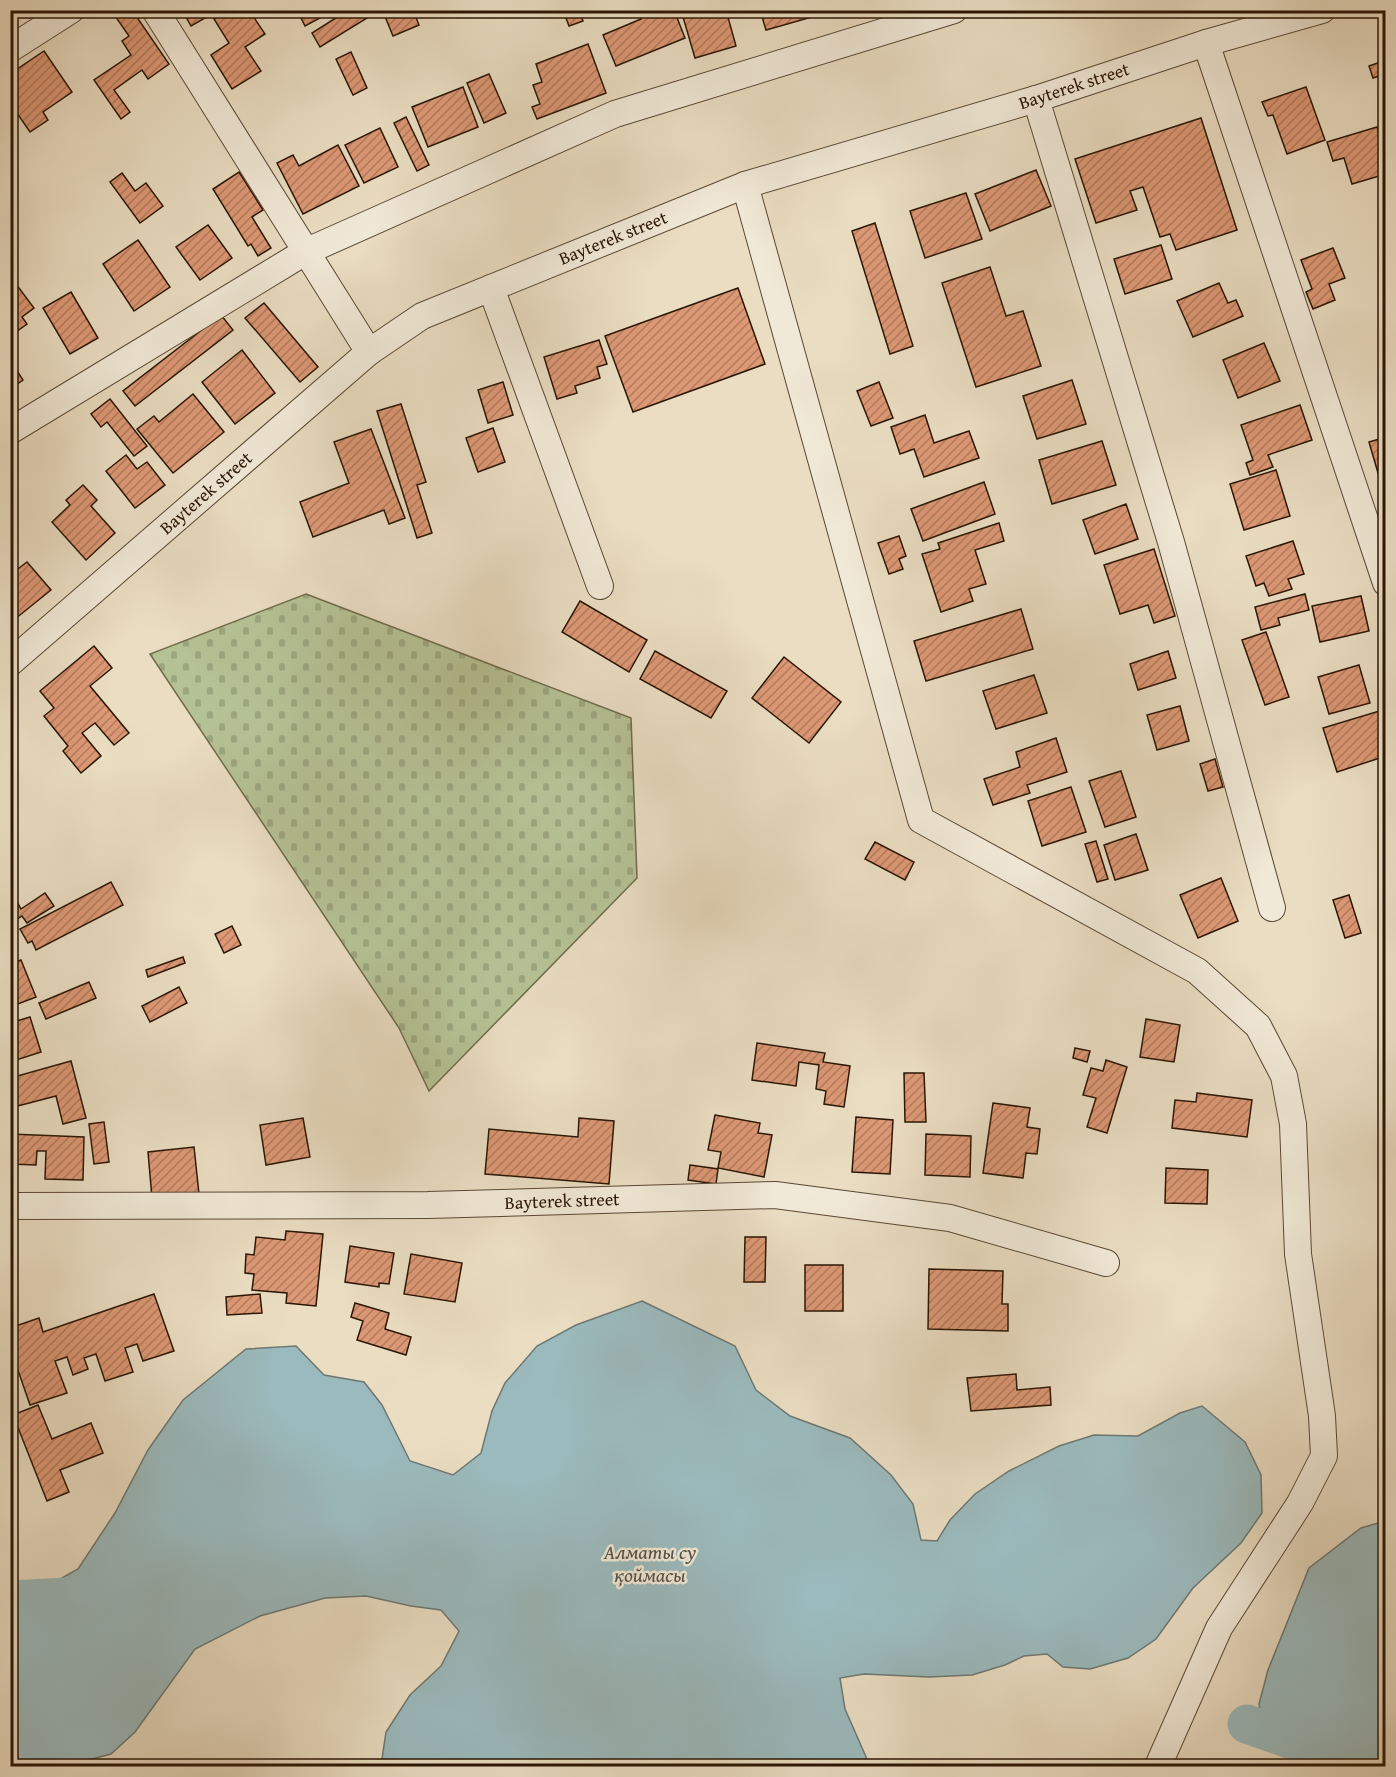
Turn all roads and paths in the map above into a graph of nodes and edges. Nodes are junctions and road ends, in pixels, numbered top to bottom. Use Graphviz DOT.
graph roads {
  1 [pos="71,10"];
  2 [pos="155,10"];
  3 [pos="954,10"];
  4 [pos="1322,10"];
  5 [pos="1206,44"];
  6 [pos="10,49"];
  7 [pos="1036,99"];
  8 [pos="745,185"];
  9 [pos="305,252"];
  10 [pos="491,288"];
  11 [pos="369,352"];
  12 [pos="10,431"];
  13 [pos="1386,583"];
  14 [pos="600,586"];
  15 [pos="10,663"];
  16 [pos="1272,908"];
  17 [pos="10,1206"];
  18 [pos="1106,1263"];
  19 [pos="1158,1767"];
  1 -- 6 [label="street"];
  2 -- 9 [label="street"];
  3 -- 9 [label="street"];
  4 -- 5 [label="street, Bayterek street"];
  5 -- 7 [label="street, Bayterek street"];
  5 -- 13 [label="street"];
  7 -- 8 [label="street, Bayterek street"];
  7 -- 16 [label="street"];
  8 -- 10 [label="street, Bayterek street"];
  8 -- 19 [label="street"];
  9 -- 11 [label="street"];
  9 -- 12 [label="street"];
  10 -- 11 [label="street, Bayterek street"];
  10 -- 14 [label="street"];
  11 -- 15 [label="street, Bayterek street"];
  17 -- 18 [label="street, Bayterek street"];
}
